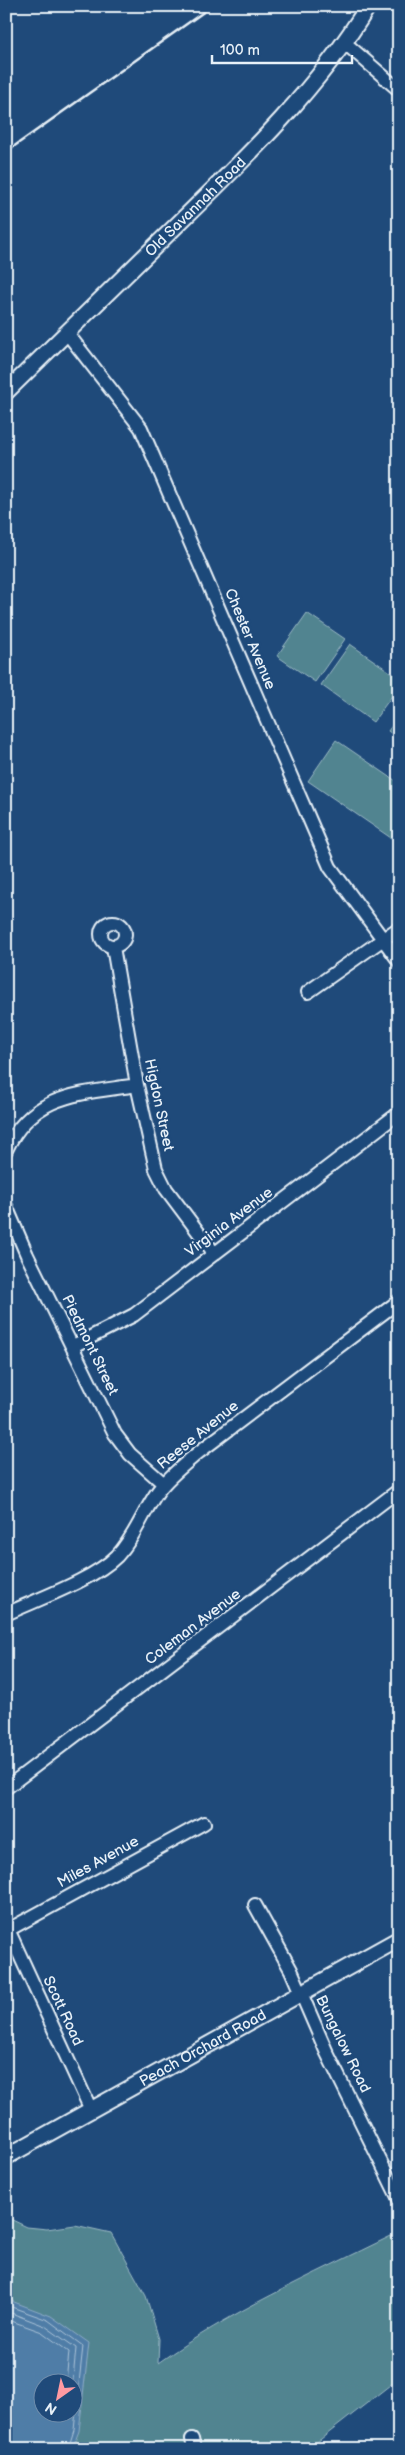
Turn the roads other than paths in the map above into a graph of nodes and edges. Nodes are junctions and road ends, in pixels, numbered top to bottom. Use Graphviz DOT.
graph roads {
  1 [pos="368,6"];
  2 [pos="344,42"];
  3 [pos="399,90"];
  4 [pos="67,332"];
  5 [pos="6,392"];
  6 [pos="399,928"];
  7 [pos="383,940"];
  8 [pos="113,946"];
  9 [pos="399,961"];
  10 [pos="308,992"];
  11 [pos="137,1085"];
  12 [pos="399,1113"];
  13 [pos="6,1150"];
  14 [pos="6,1206"];
  15 [pos="214,1254"];
  16 [pos="399,1301"];
  17 [pos="73,1346"];
  18 [pos="164,1484"];
  19 [pos="399,1490"];
  20 [pos="6,1614"];
  21 [pos="6,1788"];
  22 [pos="204,1823"];
  23 [pos="255,1905"];
  24 [pos="7,1928"];
  25 [pos="399,1939"];
  26 [pos="300,1992"];
  27 [pos="91,2110"];
  28 [pos="6,2157"];
  29 [pos="398,2195"];
  1 -- 2 [label="main road, Old Savannah Road"];
  2 -- 3 [label="street"];
  2 -- 4 [label="main road, Old Savannah Road"];
  4 -- 5 [label="main road, Old Savannah Road"];
  4 -- 7 [label="street, Chester Avenue"];
  6 -- 7 [label="street"];
  7 -- 9 [label="street, Chester Avenue"];
  7 -- 10 [label="street"];
  8 -- 11 [label="street, Higdon Street"];
  11 -- 13 [label="street"];
  11 -- 15 [label="street, Higdon Street"];
  12 -- 15 [label="street, Virginia Avenue"];
  14 -- 17 [label="street, Piedmont Street"];
  15 -- 17 [label="street, Virginia Avenue"];
  16 -- 18 [label="street, Reese Avenue"];
  17 -- 18 [label="street, Piedmont Street"];
  18 -- 20 [label="street, Reese Avenue"];
  19 -- 21 [label="street, Coleman Avenue"];
  22 -- 24 [label="street, Miles Avenue"];
  23 -- 26 [label="street, Bungalow Road"];
  24 -- 27 [label="street, Scott Road"];
  25 -- 26 [label="main road, Peach Orchard Road"];
  26 -- 27 [label="main road, Peach Orchard Road"];
  26 -- 29 [label="street, Bungalow Road"];
  27 -- 28 [label="main road, Peach Orchard Road"];
}
